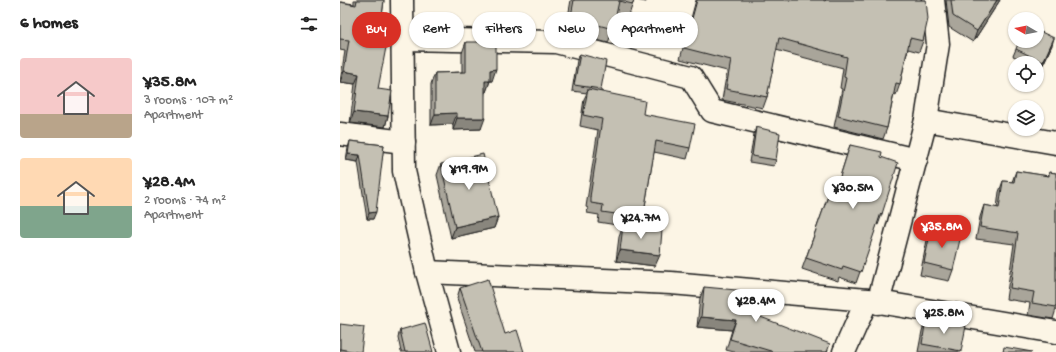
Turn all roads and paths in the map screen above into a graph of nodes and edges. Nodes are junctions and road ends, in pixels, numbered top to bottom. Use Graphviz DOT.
graph roads {
  1 [pos="402,0"];
  2 [pos="933,0"];
  3 [pos="403,39"];
  4 [pos="926,120"];
  5 [pos="340,134"];
  6 [pos="404,142"];
  7 [pos="1056,143"];
  8 [pos="916,160"];
  9 [pos="427,272"];
  10 [pos="872,301"];
  11 [pos="1056,332"];
  12 [pos="449,352"];
  13 [pos="844,352"];
  1 -- 3 [label="street"];
  2 -- 4 [label="street"];
  3 -- 6 [label="street"];
  3 -- 8 [label="street"];
  4 -- 7 [label="street"];
  4 -- 8 [label="street"];
  5 -- 6 [label="street"];
  6 -- 9 [label="street"];
  8 -- 10 [label="street"];
  9 -- 10 [label="street"];
  9 -- 12 [label="street"];
  10 -- 11 [label="street"];
  10 -- 13 [label="street"];
}
